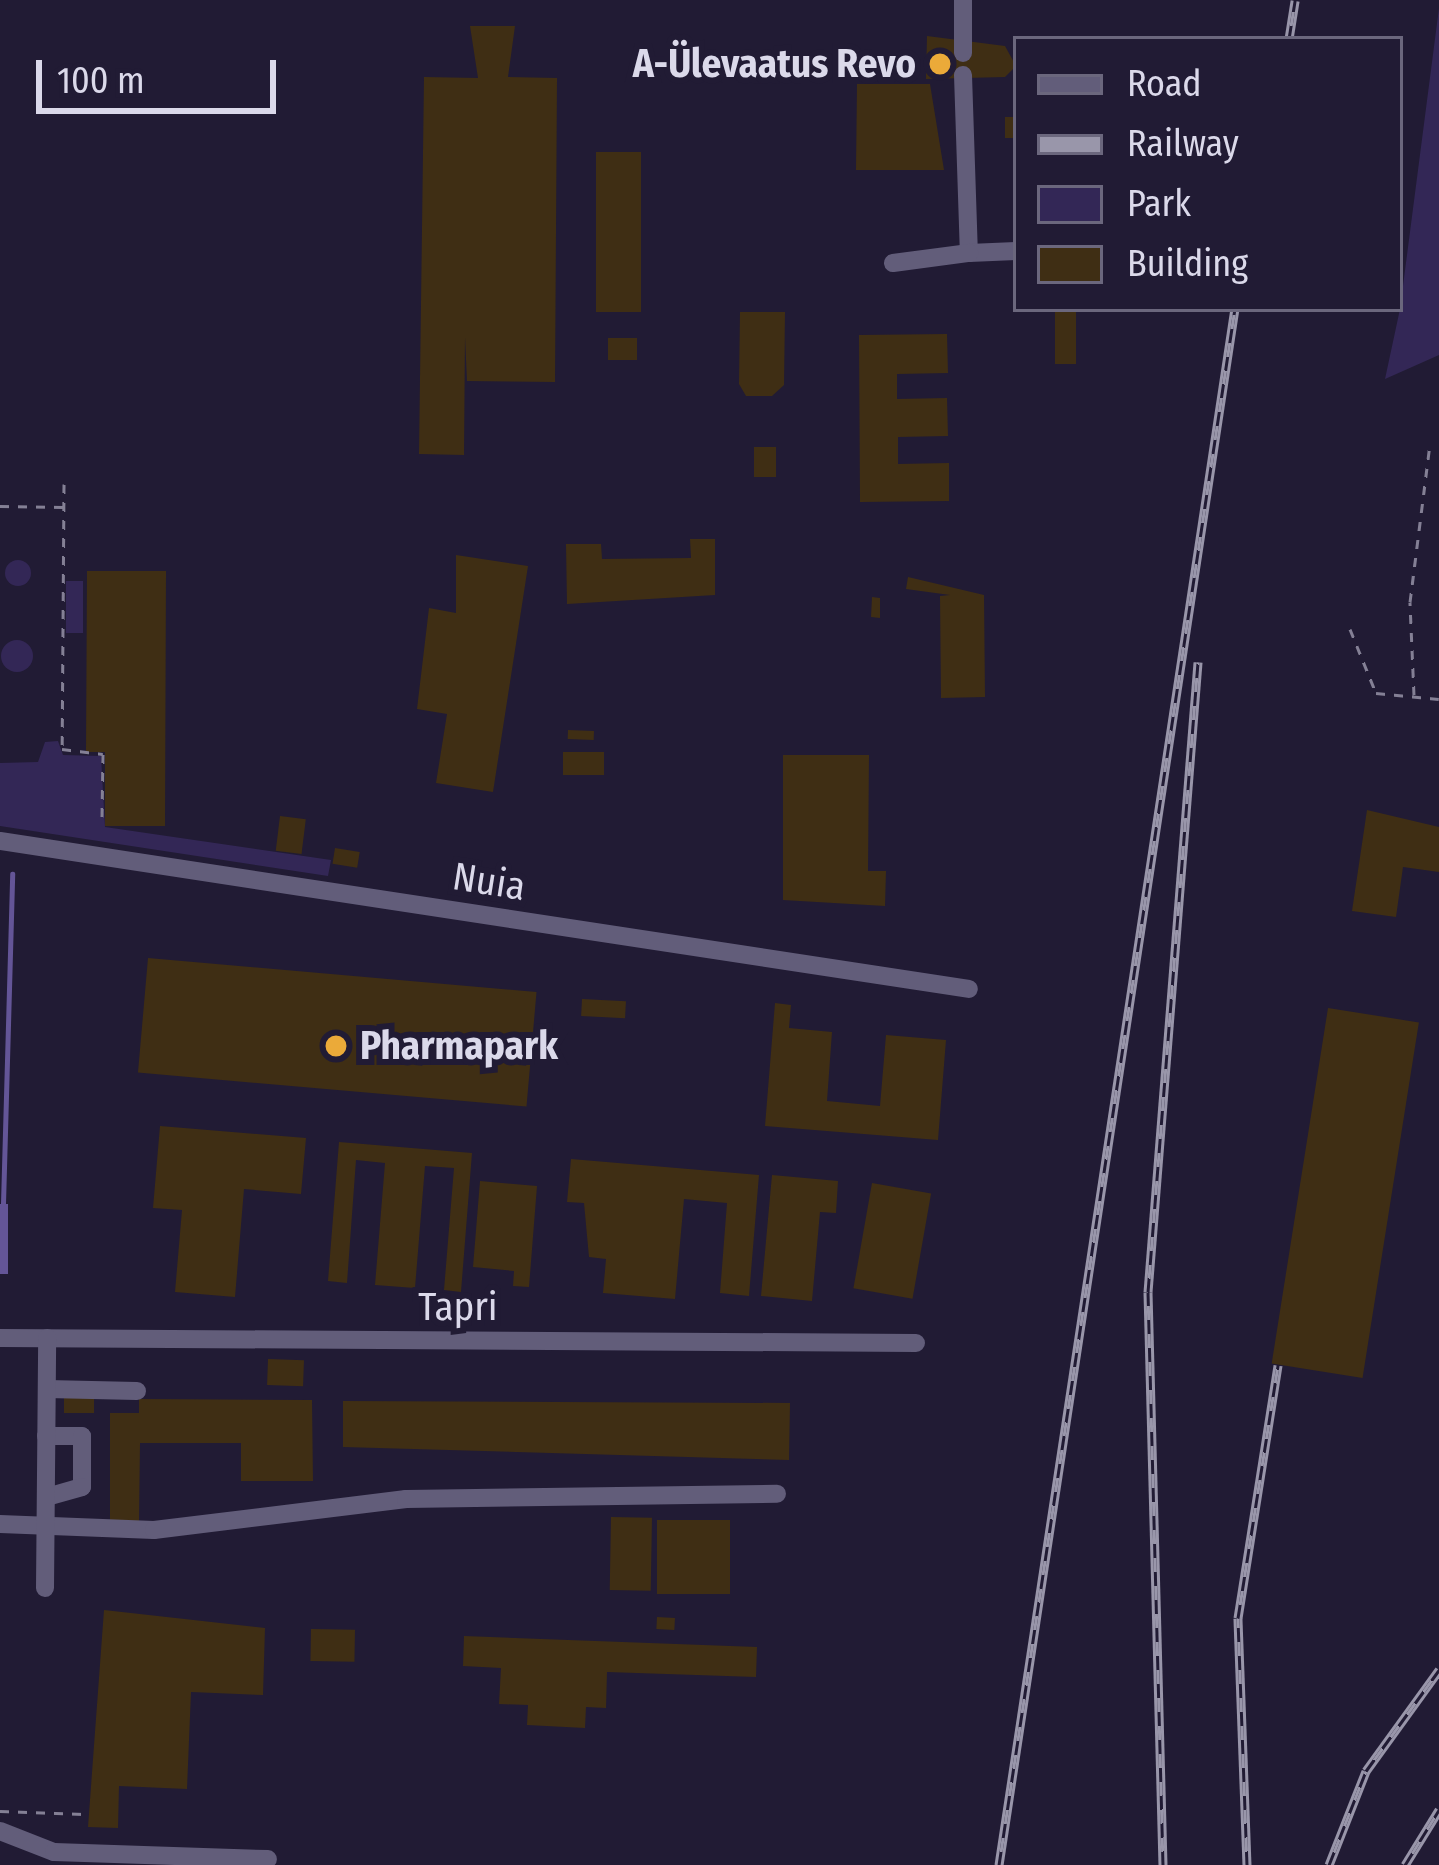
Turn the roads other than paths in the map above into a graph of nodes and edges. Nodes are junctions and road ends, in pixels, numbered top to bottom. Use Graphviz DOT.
graph roads {
  1 [pos="963,0"];
  2 [pos="963,52"];
  3 [pos="963,75"];
  4 [pos="1013,251"];
  5 [pos="969,254"];
  6 [pos="893,263"];
  7 [pos="0,841"];
  8 [pos="969,989"];
  9 [pos="0,1338"];
  10 [pos="47,1338"];
  11 [pos="916,1343"];
  12 [pos="47,1389"];
  13 [pos="137,1391"];
  14 [pos="46,1436"];
  15 [pos="777,1494"];
  16 [pos="46,1497"];
  17 [pos="0,1524"];
  18 [pos="46,1525"];
  19 [pos="44,1588"];
  20 [pos="0,1831"];
  21 [pos="268,1859"];
  1 -- 2 [label="street"];
  3 -- 5 [label="street"];
  4 -- 5 [label="street"];
  5 -- 6 [label="street"];
  7 -- 8 [label="street, Nuia"];
  9 -- 10 [label="street, Tapri"];
  10 -- 11 [label="street, Tapri"];
  10 -- 12 [label="street"];
  12 -- 13 [label="street"];
  12 -- 14 [label="street"];
  14 -- 16 [label="street"];
  14 -- 16 [label="street"];
  15 -- 18 [label="street"];
  16 -- 18 [label="street"];
  17 -- 18 [label="street"];
  18 -- 19 [label="street"];
  20 -- 21 [label="street"];
}
